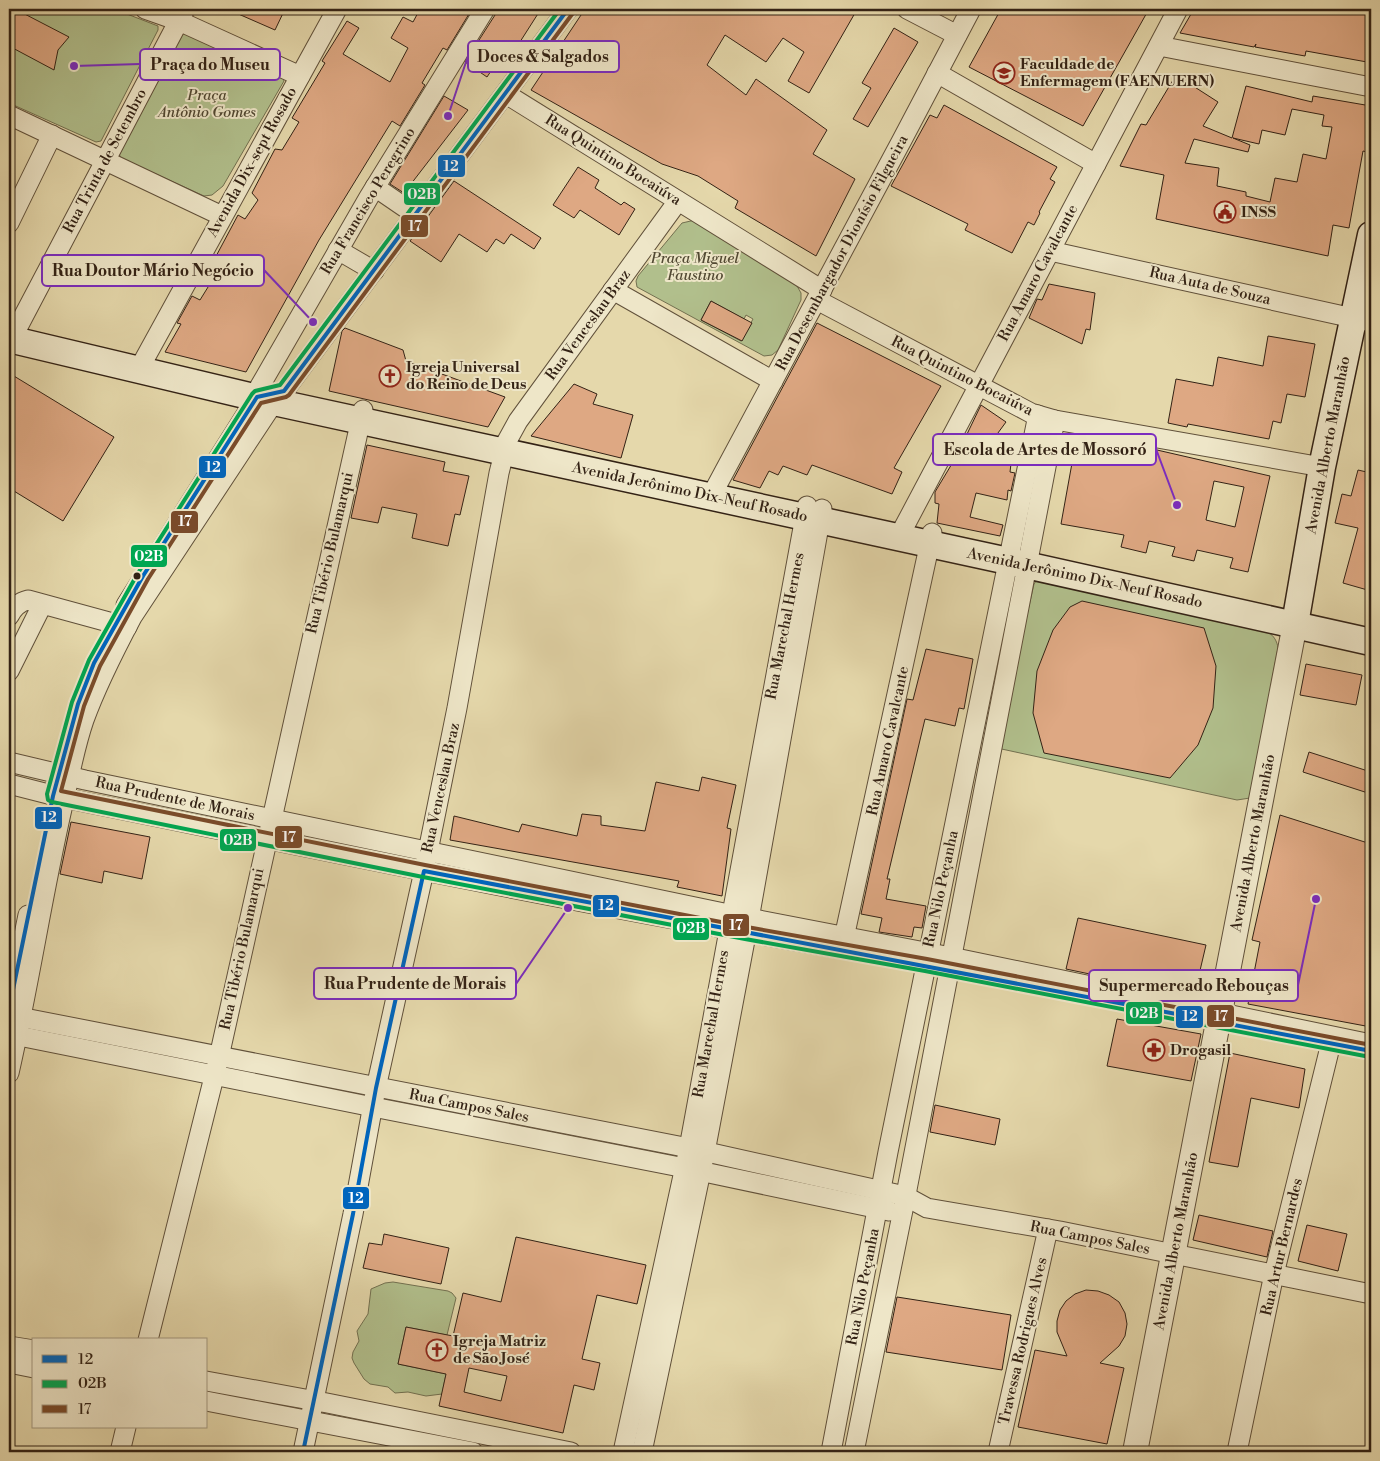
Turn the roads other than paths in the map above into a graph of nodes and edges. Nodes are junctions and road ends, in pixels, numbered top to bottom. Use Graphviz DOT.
graph roads {
  1 [pos="145,9"];
  2 [pos="338,9"];
  3 [pos="485,9"];
  4 [pos="568,9"];
  5 [pos="906,9"];
  6 [pos="971,9"];
  7 [pos="1178,9"];
  8 [pos="182,15"];
  9 [pos="957,35"];
  10 [pos="1158,46"];
  11 [pos="937,73"];
  12 [pos="300,76"];
  13 [pos="1371,87"];
  14 [pos="506,94"];
  15 [pos="9,115"];
  16 [pos="52,136"];
  17 [pos="106,161"];
  18 [pos="1096,164"];
  19 [pos="375,187"];
  20 [pos="678,201"];
  21 [pos="416,215"];
  22 [pos="222,216"];
  23 [pos="9,223"];
  24 [pos="1371,235"];
  25 [pos="338,250"];
  26 [pos="1050,250"];
  27 [pos="374,271"];
  28 [pos="613,290"];
  29 [pos="819,295"];
  30 [pos="1362,320"];
  31 [pos="12,334"];
  32 [pos="141,364"];
  33 [pos="773,381"];
  34 [pos="978,385"];
  35 [pos="269,394"];
  36 [pos="361,415"];
  37 [pos="1046,418"];
  38 [pos="506,447"];
  39 [pos="1322,467"];
  40 [pos="714,492"];
  41 [pos="814,513"];
  42 [pos="902,532"];
  43 [pos="932,539"];
  44 [pos="1019,558"];
  45 [pos="42,604"];
  46 [pos="14,610"];
  47 [pos="1296,617"];
  48 [pos="121,626"];
  49 [pos="1371,627"];
  50 [pos="1371,642"];
  51 [pos="9,671"];
  52 [pos="9,762"];
  53 [pos="63,775"];
  54 [pos="9,784"];
  55 [pos="58,797"];
  56 [pos="271,819"];
  57 [pos="267,839"];
  58 [pos="428,852"];
  59 [pos="424,871"];
  60 [pos="739,924"];
  61 [pos="843,943"];
  62 [pos="927,959"];
  63 [pos="950,963"];
  64 [pos="1220,1018"];
  65 [pos="13,1022"];
  66 [pos="1332,1044"];
  67 [pos="1371,1044"];
  68 [pos="1371,1052"];
  69 [pos="219,1057"];
  70 [pos="9,1074"];
  71 [pos="214,1076"];
  72 [pos="376,1088"];
  73 [pos="373,1108"];
  74 [pos="697,1150"];
  75 [pos="693,1170"];
  76 [pos="880,1200"];
  77 [pos="904,1205"];
  78 [pos="1048,1229"];
  79 [pos="1173,1254"];
  80 [pos="1274,1274"];
  81 [pos="1371,1294"];
  82 [pos="148,1338"];
  83 [pos="9,1346"];
  84 [pos="32,1350"];
  85 [pos="9,1364"];
  86 [pos="32,1368"];
  87 [pos="208,1381"];
  88 [pos="314,1400"];
  89 [pos="208,1401"];
  90 [pos="310,1420"];
  91 [pos="126,1428"];
  92 [pos="453,1450"];
  93 [pos="120,1452"];
  94 [pos="303,1452"];
  95 [pos="473,1452"];
  96 [pos="571,1452"];
  97 [pos="624,1452"];
  98 [pos="642,1452"];
  99 [pos="831,1452"];
  100 [pos="854,1452"];
  101 [pos="998,1452"];
  102 [pos="1134,1452"];
  103 [pos="1237,1452"];
  1 -- 8 [label="street"];
  2 -- 12 [label="street, Avenida Dix-sept Rosado"];
  3 -- 19 [label="street, Rua Francisco Peregrino"];
  4 -- 14 [label="street"];
  5 -- 9 [label="street"];
  6 -- 9 [label="street, Rua Desembargador Dionísio Filgueira"];
  7 -- 10 [label="street, Rua Amaro Cavalcante"];
  8 -- 12 [label="street"];
  8 -- 17 [label="street, Rua Trinta de Setembro"];
  9 -- 11 [label="street, Rua Desembargador Dionísio Filgueira"];
  10 -- 13 [label="street"];
  10 -- 18 [label="street, Rua Amaro Cavalcante"];
  11 -- 18 [label="street"];
  11 -- 29 [label="street, Rua Desembargador Dionísio Filgueira"];
  12 -- 22 [label="street, Avenida Dix-sept Rosado"];
  14 -- 20 [label="street, Rua Quintino Bocaiúva"];
  14 -- 21 [label="street"];
  15 -- 16 [label="street"];
  16 -- 17 [label="street"];
  16 -- 23 [label="street"];
  17 -- 22 [label="street"];
  17 -- 31 [label="street, Rua Trinta de Setembro"];
  18 -- 26 [label="street, Rua Amaro Cavalcante"];
  19 -- 21 [label="street"];
  19 -- 25 [label="street, Rua Francisco Peregrino"];
  20 -- 28 [label="street, Rua Venceslau Braz"];
  20 -- 29 [label="street, Rua Quintino Bocaiúva"];
  21 -- 27 [label="street"];
  22 -- 32 [label="street, Avenida Dix-sept Rosado"];
  24 -- 30 [label="main road, Avenida Alberto Maranhão"];
  25 -- 27 [label="street"];
  25 -- 35 [label="street, Rua Francisco Peregrino"];
  26 -- 30 [label="street, Rua Auta de Souza"];
  26 -- 34 [label="street, Rua Amaro Cavalcante"];
  27 -- 35 [label="street"];
  28 -- 33 [label="street"];
  28 -- 38 [label="street, Rua Venceslau Braz"];
  29 -- 33 [label="street, Rua Desembargador Dionísio Filgueira"];
  29 -- 34 [label="street, Rua Quintino Bocaiúva"];
  30 -- 39 [label="main road, Avenida Alberto Maranhão"];
  31 -- 32 [label="main road, Avenida Jerônimo Dix-Neuf Rosado"];
  32 -- 35 [label="main road, Avenida Jerônimo Dix-Neuf Rosado"];
  33 -- 40 [label="street, Rua Desembargador Dionísio Filgueira"];
  34 -- 37 [label="street, Rua Quintino Bocaiúva"];
  34 -- 42 [label="street, Rua Amaro Cavalcante"];
  35 -- 36 [label="main road, Avenida Jerônimo Dix-Neuf Rosado"];
  35 -- 48 [label="street"];
  36 -- 38 [label="main road, Avenida Jerônimo Dix-Neuf Rosado"];
  36 -- 56 [label="street, Rua Tibério Bulamarqui"];
  37 -- 39 [label="street, Rua Quintino Bocaiúva"];
  37 -- 44 [label="street, Rua Nilo Peçanha"];
  38 -- 40 [label="main road, Avenida Jerônimo Dix-Neuf Rosado"];
  38 -- 58 [label="street, Rua Venceslau Braz"];
  39 -- 47 [label="main road, Avenida Alberto Maranhão"];
  40 -- 41 [label="main road, Avenida Jerônimo Dix-Neuf Rosado"];
  41 -- 42 [label="main road, Avenida Jerônimo Dix-Neuf Rosado"];
  41 -- 60 [label="street, Rua Marechal Hermes"];
  42 -- 43 [label="main road, Avenida Jerônimo Dix-Neuf Rosado"];
  43 -- 44 [label="main road, Avenida Jerônimo Dix-Neuf Rosado"];
  43 -- 61 [label="street, Rua Amaro Cavalcante"];
  44 -- 47 [label="main road, Avenida Jerônimo Dix-Neuf Rosado"];
  44 -- 62 [label="street, Rua Nilo Peçanha"];
  44 -- 63 [label="street, Rua Nilo Peçanha"];
  45 -- 46 [label="street"];
  45 -- 48 [label="street"];
  45 -- 51 [label="street"];
  47 -- 49 [label="main road"];
  47 -- 50 [label="main road, Avenida Jerônimo Dix-Neuf Rosado"];
  47 -- 64 [label="street, Avenida Alberto Maranhão"];
  48 -- 53 [label="street"];
  52 -- 53 [label="street, Rua Prudente de Morais"];
  53 -- 55 [label="street"];
  53 -- 56 [label="street, Rua Prudente de Morais"];
  54 -- 55 [label="street, Rua Prudente de Morais"];
  55 -- 57 [label="street, Rua Prudente de Morais"];
  55 -- 65 [label="street"];
  56 -- 57 [label="street, Rua Tibério Bulamarqui"];
  56 -- 58 [label="street, Rua Prudente de Morais"];
  57 -- 59 [label="street, Rua Prudente de Morais"];
  57 -- 69 [label="street, Rua Tibério Bulamarqui"];
  58 -- 59 [label="street, Rua Venceslau Braz"];
  58 -- 60 [label="street, Rua Prudente de Morais"];
  59 -- 60 [label="street, Rua Prudente de Morais"];
  59 -- 72 [label="street, Rua Venceslau Braz"];
  60 -- 61 [label="street, Rua Prudente de Morais"];
  60 -- 74 [label="street, Rua Marechal Hermes"];
  61 -- 62 [label="street, Rua Prudente de Morais"];
  62 -- 63 [label="street, Rua Prudente de Morais"];
  62 -- 76 [label="street, Rua Nilo Peçanha"];
  63 -- 64 [label="street, Rua Prudente de Morais"];
  63 -- 77 [label="street, Rua Nilo Peçanha"];
  64 -- 66 [label="street, Rua Prudente de Morais"];
  64 -- 67 [label="street, Rua Prudente de Morais"];
  64 -- 79 [label="street, Avenida Alberto Maranhão"];
  65 -- 69 [label="street, Rua Campos Sales"];
  65 -- 70 [label="street"];
  65 -- 71 [label="street, Rua Campos Sales"];
  66 -- 68 [label="street, Rua Prudente de Morais"];
  66 -- 80 [label="street, Rua Artur Bernardes"];
  69 -- 71 [label="street, Rua Tibério Bulamarqui"];
  69 -- 72 [label="street, Rua Campos Sales"];
  71 -- 73 [label="street, Rua Campos Sales"];
  71 -- 82 [label="street, Rua Tibério Bulamarqui"];
  72 -- 73 [label="street, Rua Venceslau Braz"];
  72 -- 74 [label="street, Rua Campos Sales"];
  73 -- 75 [label="street, Rua Campos Sales"];
  73 -- 88 [label="street, Rua Venceslau Braz"];
  74 -- 75 [label="street, Rua Marechal Hermes"];
  74 -- 76 [label="street, Rua Campos Sales"];
  75 -- 76 [label="street, Rua Campos Sales"];
  75 -- 97 [label="street, Rua Marechal Hermes"];
  75 -- 98 [label="street, Rua Marechal Hermes"];
  76 -- 77 [label="street, Rua Campos Sales"];
  76 -- 99 [label="street, Rua Nilo Peçanha"];
  77 -- 78 [label="street, Rua Campos Sales"];
  77 -- 100 [label="street, Rua Nilo Peçanha"];
  78 -- 79 [label="street, Rua Campos Sales"];
  78 -- 101 [label="street, Travessa Rodrigues Alves"];
  79 -- 80 [label="street, Rua Campos Sales"];
  79 -- 102 [label="street, Avenida Alberto Maranhão"];
  80 -- 81 [label="street, Rua Campos Sales"];
  80 -- 103 [label="street, Rua Artur Bernardes"];
  83 -- 84 [label="street"];
  85 -- 86 [label="street"];
  87 -- 88 [label="street"];
  88 -- 90 [label="street, Rua Venceslau Braz"];
  88 -- 96 [label="street"];
  89 -- 90 [label="street"];
  90 -- 92 [label="street"];
  90 -- 94 [label="street, Rua Venceslau Braz"];
  91 -- 93 [label="street"];
  92 -- 95 [label="street"];
}
